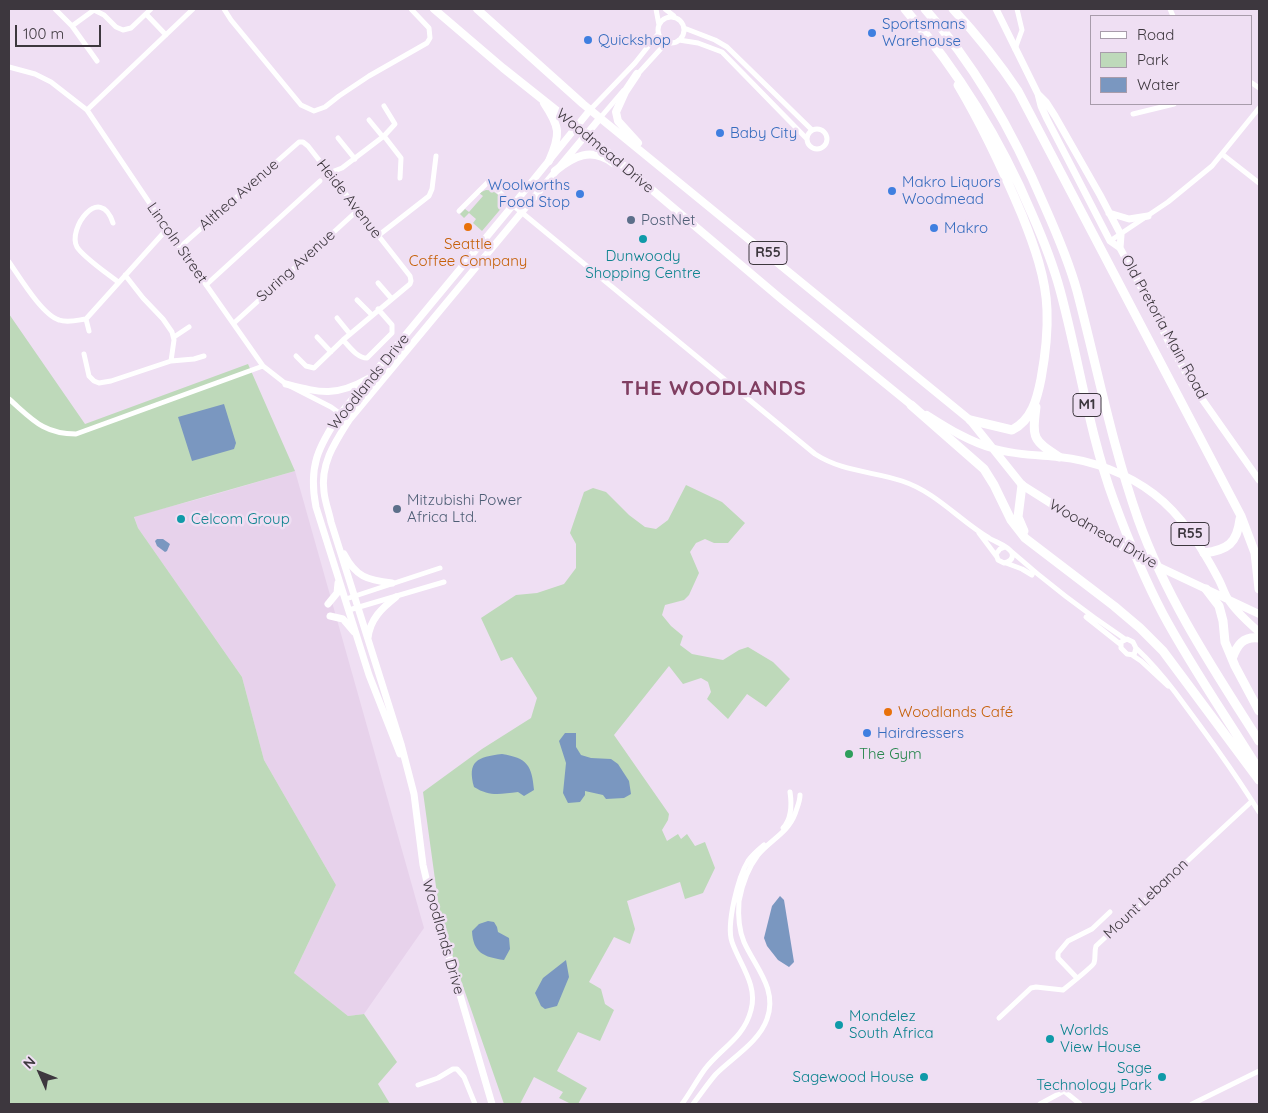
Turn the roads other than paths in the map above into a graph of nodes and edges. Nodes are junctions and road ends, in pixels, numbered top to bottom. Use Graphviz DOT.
graph roads {
  1 [pos="55,9"];
  2 [pos="151,9"];
  3 [pos="193,9"];
  4 [pos="224,9"];
  5 [pos="412,9"];
  6 [pos="434,9"];
  7 [pos="477,9"];
  8 [pos="656,9"];
  9 [pos="665,9"];
  10 [pos="906,9"];
  11 [pos="925,9"];
  12 [pos="953,9"];
  13 [pos="996,9"];
  14 [pos="1017,9"];
  15 [pos="146,14"];
  16 [pos="675,17"];
  17 [pos="659,25"];
  18 [pos="72,26"];
  19 [pos="684,28"];
  20 [pos="166,34"];
  21 [pos="658,34"];
  22 [pos="928,36"];
  23 [pos="679,40"];
  24 [pos="667,42"];
  25 [pos="1015,49"];
  26 [pos="97,61"];
  27 [pos="9,67"];
  28 [pos="637,74"];
  29 [pos="1038,94"];
  30 [pos="540,96"];
  31 [pos="1170,105"];
  32 [pos="384,106"];
  33 [pos="1259,108"];
  34 [pos="87,110"];
  35 [pos="590,110"];
  36 [pos="1133,114"];
  37 [pos="600,118"];
  38 [pos="369,120"];
  39 [pos="576,126"];
  40 [pos="812,130"];
  41 [pos="586,134"];
  42 [pos="383,137"];
  43 [pos="338,138"];
  44 [pos="807,139"];
  45 [pos="299,142"];
  46 [pos="1222,154"];
  47 [pos="436,156"];
  48 [pos="354,159"];
  49 [pos="548,161"];
  50 [pos="656,163"];
  51 [pos="555,171"];
  52 [pos="330,173"];
  53 [pos="400,178"];
  54 [pos="320,181"];
  55 [pos="1259,183"];
  56 [pos="648,187"];
  57 [pos="514,205"];
  58 [pos="358,210"];
  59 [pos="459,211"];
  60 [pos="521,212"];
  61 [pos="1109,213"];
  62 [pos="1148,216"];
  63 [pos="113,223"];
  64 [pos="167,229"];
  65 [pos="379,235"];
  66 [pos="1121,235"];
  67 [pos="1110,241"];
  68 [pos="180,247"];
  69 [pos="1120,248"];
  70 [pos="9,262"];
  71 [pos="125,275"];
  72 [pos="118,282"];
  73 [pos="378,283"];
  74 [pos="206,285"];
  75 [pos="391,298"];
  76 [pos="357,300"];
  77 [pos="378,309"];
  78 [pos="372,315"];
  79 [pos="336,318"];
  80 [pos="86,319"];
  81 [pos="234,323"];
  82 [pos="189,327"];
  83 [pos="89,331"];
  84 [pos="350,334"];
  85 [pos="174,337"];
  86 [pos="317,337"];
  87 [pos="343,340"];
  88 [pos="331,352"];
  89 [pos="84,354"];
  90 [pos="204,356"];
  91 [pos="296,356"];
  92 [pos="171,361"];
  93 [pos="263,366"];
  94 [pos="374,374"];
  95 [pos="286,384"];
  96 [pos="9,398"];
  97 [pos="1036,399"];
  98 [pos="910,405"];
  99 [pos="340,414"];
  100 [pos="349,420"];
  101 [pos="970,420"];
  102 [pos="994,449"];
  103 [pos="1059,457"];
  104 [pos="1259,480"];
  105 [pos="1022,485"];
  106 [pos="1241,516"];
  107 [pos="975,528"];
  108 [pos="337,541"];
  109 [pos="1005,548"];
  110 [pos="1011,552"];
  111 [pos="1042,552"];
  112 [pos="1204,553"];
  113 [pos="996,557"];
  114 [pos="1005,563"];
  115 [pos="440,568"];
  116 [pos="338,576"];
  117 [pos="444,582"];
  118 [pos="392,583"];
  119 [pos="1206,589"];
  120 [pos="1259,590"];
  121 [pos="354,596"];
  122 [pos="396,596"];
  123 [pos="346,599"];
  124 [pos="1228,599"];
  125 [pos="328,604"];
  126 [pos="357,608"];
  127 [pos="349,610"];
  128 [pos="1259,614"];
  129 [pos="330,616"];
  130 [pos="1259,632"];
  131 [pos="1259,638"];
  132 [pos="358,639"];
  133 [pos="1125,639"];
  134 [pos="368,640"];
  135 [pos="1120,644"];
  136 [pos="1136,648"];
  137 [pos="1132,655"];
  138 [pos="1232,658"];
  139 [pos="1174,691"];
  140 [pos="1259,711"];
  141 [pos="1259,741"];
  142 [pos="406,768"];
  143 [pos="1259,770"];
  144 [pos="1259,780"];
  145 [pos="790,792"];
  146 [pos="800,795"];
  147 [pos="1252,801"];
  148 [pos="1259,812"];
  149 [pos="1110,912"];
  150 [pos="1077,978"];
  151 [pos="999,1018"];
  152 [pos="1259,1071"];
  153 [pos="418,1085"];
  154 [pos="475,1104"];
  155 [pos="492,1104"];
  156 [pos="682,1104"];
  157 [pos="693,1104"];
  158 [pos="1040,1104"];
  159 [pos="1080,1104"];
  160 [pos="1192,1104"];
  1 -- 18 [label="street"];
  2 -- 15 [label="street"];
  3 -- 20 [label="street"];
  4 -- 5 [label="street"];
  6 -- 30 [label="main road, Woodmead Drive / R55"];
  7 -- 35 [label="main road, Woodmead Drive / R55"];
  8 -- 17 [label="street"];
  9 -- 16 [label="street"];
  10 -- 22 [label="highway, M1"];
  11 -- 141 [label="highway, M1"];
  12 -- 106 [label="highway"];
  13 -- 25 [label="main road, Old Pretoria Main Road"];
  14 -- 25 [label="street"];
  15 -- 18 [label="street"];
  15 -- 20 [label="street"];
  16 -- 17 [label="street"];
  16 -- 19 [label="street"];
  17 -- 21 [label="street"];
  18 -- 26 [label="street"];
  19 -- 23 [label="street"];
  19 -- 40 [label="street"];
  20 -- 34 [label="street"];
  21 -- 24 [label="street"];
  21 -- 35 [label="street"];
  22 -- 97 [label="highway"];
  22 -- 143 [label="highway, M1"];
  23 -- 24 [label="street"];
  23 -- 44 [label="street"];
  24 -- 28 [label="street"];
  25 -- 29 [label="main road, Old Pretoria Main Road"];
  27 -- 34 [label="street, Lincoln Street"];
  28 -- 37 [label="street"];
  28 -- 50 [label="main road"];
  29 -- 61 [label="main road, Old Pretoria Main Road"];
  29 -- 67 [label="main road, Old Pretoria Main Road"];
  30 -- 39 [label="main road, Woodmead Drive / R55"];
  30 -- 49 [label="main road"];
  31 -- 36 [label="street"];
  32 -- 42 [label="street"];
  33 -- 46 [label="street"];
  34 -- 64 [label="street, Lincoln Street"];
  35 -- 37 [label="main road, Woodmead Drive / R55"];
  35 -- 39 [label="main road, Woodlands Drive"];
  37 -- 41 [label="main road, Woodlands Drive"];
  37 -- 50 [label="main road, Woodmead Drive / R55"];
  38 -- 42 [label="street"];
  39 -- 41 [label="main road, Woodmead Drive / R55"];
  39 -- 49 [label="main road, Woodlands Drive"];
  40 -- 44 [label="street"];
  40 -- 44 [label="street"];
  41 -- 51 [label="main road, Woodlands Drive"];
  41 -- 56 [label="main road, Woodmead Drive / R55"];
  42 -- 48 [label="street"];
  42 -- 53 [label="street"];
  43 -- 48 [label="street"];
  45 -- 52 [label="street, Heide Avenue"];
  45 -- 68 [label="street, Althea Avenue"];
  46 -- 55 [label="street"];
  46 -- 62 [label="street"];
  47 -- 65 [label="street"];
  48 -- 52 [label="street"];
  49 -- 57 [label="main road, Woodlands Drive"];
  50 -- 101 [label="main road, Woodmead Drive / R55"];
  51 -- 56 [label="main road"];
  51 -- 60 [label="main road, Woodlands Drive"];
  52 -- 58 [label="street, Heide Avenue"];
  54 -- 74 [label="street"];
  56 -- 98 [label="main road, Woodmead Drive / R55"];
  57 -- 59 [label="street"];
  57 -- 60 [label="street"];
  57 -- 94 [label="main road, Woodlands Drive"];
  58 -- 65 [label="street, Heide Avenue"];
  58 -- 81 [label="street, Suring Avenue"];
  60 -- 100 [label="main road, Woodlands Drive"];
  60 -- 107 [label="street"];
  61 -- 62 [label="main road"];
  61 -- 66 [label="main road, Old Pretoria Main Road"];
  62 -- 66 [label="street"];
  63 -- 72 [label="street"];
  64 -- 68 [label="street, Lincoln Street"];
  64 -- 71 [label="street"];
  65 -- 75 [label="street, Heide Avenue"];
  66 -- 67 [label="street"];
  66 -- 69 [label="main road, Old Pretoria Main Road"];
  67 -- 69 [label="main road, Old Pretoria Main Road"];
  68 -- 74 [label="street, Lincoln Street"];
  69 -- 104 [label="main road, Old Pretoria Main Road"];
  70 -- 80 [label="street"];
  71 -- 72 [label="street"];
  71 -- 85 [label="street"];
  72 -- 80 [label="street"];
  73 -- 75 [label="street"];
  74 -- 81 [label="street, Lincoln Street"];
  75 -- 77 [label="street"];
  76 -- 78 [label="street"];
  77 -- 78 [label="street"];
  77 -- 87 [label="street"];
  78 -- 84 [label="street"];
  79 -- 84 [label="street"];
  80 -- 83 [label="street"];
  81 -- 93 [label="street, Lincoln Street"];
  82 -- 85 [label="street"];
  84 -- 87 [label="street"];
  85 -- 92 [label="street"];
  86 -- 88 [label="street"];
  87 -- 88 [label="street"];
  88 -- 91 [label="street"];
  89 -- 92 [label="street"];
  90 -- 92 [label="street"];
  93 -- 95 [label="street, Lincoln Street"];
  93 -- 96 [label="street"];
  94 -- 95 [label="main road"];
  94 -- 99 [label="main road, Woodlands Drive"];
  95 -- 99 [label="street, Lincoln Street"];
  97 -- 101 [label="highway"];
  97 -- 103 [label="highway"];
  98 -- 102 [label="main road, Woodmead Drive / R55"];
  98 -- 111 [label="highway"];
  99 -- 100 [label="street, Lincoln Street"];
  99 -- 116 [label="main road, Woodlands Drive"];
  100 -- 108 [label="main road, Woodlands Drive"];
  101 -- 102 [label="main road, Woodmead Drive / R55"];
  102 -- 103 [label="main road, Woodmead Drive / R55"];
  102 -- 105 [label="main road, Woodmead Drive / R55"];
  103 -- 112 [label="main road, Woodmead Drive / R55"];
  105 -- 111 [label="highway"];
  105 -- 119 [label="main road, Woodmead Drive / R55"];
  106 -- 112 [label="highway"];
  106 -- 120 [label="highway"];
  107 -- 109 [label="street"];
  107 -- 113 [label="street"];
  108 -- 118 [label="main road"];
  108 -- 121 [label="main road, Woodlands Drive"];
  109 -- 110 [label="street"];
  109 -- 113 [label="street"];
  110 -- 114 [label="street"];
  110 -- 133 [label="street"];
  111 -- 144 [label="highway"];
  112 -- 124 [label="main road, Woodmead Drive / R55"];
  113 -- 114 [label="street"];
  114 -- 135 [label="street"];
  115 -- 118 [label="street"];
  116 -- 123 [label="main road, Woodlands Drive"];
  116 -- 125 [label="main road"];
  117 -- 122 [label="street"];
  118 -- 121 [label="street"];
  119 -- 124 [label="main road, Woodmead Drive / R55"];
  119 -- 138 [label="highway"];
  121 -- 123 [label="street"];
  121 -- 126 [label="main road, Woodlands Drive"];
  122 -- 126 [label="street"];
  122 -- 134 [label="main road"];
  123 -- 127 [label="main road, Woodlands Drive"];
  124 -- 128 [label="main road, Woodmead Drive / R55"];
  124 -- 130 [label="main road, Woodmead Drive / R55"];
  126 -- 127 [label="street"];
  126 -- 134 [label="main road, Woodlands Drive"];
  127 -- 132 [label="main road, Woodlands Drive"];
  129 -- 132 [label="main road"];
  131 -- 138 [label="highway"];
  132 -- 142 [label="main road, Woodlands Drive"];
  133 -- 135 [label="street"];
  133 -- 136 [label="street"];
  134 -- 142 [label="main road, Woodlands Drive"];
  135 -- 137 [label="street"];
  136 -- 137 [label="street"];
  136 -- 139 [label="street"];
  137 -- 139 [label="street"];
  138 -- 140 [label="highway"];
  139 -- 147 [label="street"];
  142 -- 155 [label="main road, Woodlands Drive"];
  145 -- 156 [label="street"];
  146 -- 157 [label="street"];
  147 -- 148 [label="street"];
  147 -- 150 [label="street, Mount Lebanon"];
  149 -- 150 [label="street"];
  150 -- 151 [label="street, Mount Lebanon"];
  152 -- 160 [label="street"];
  153 -- 154 [label="street"];
  158 -- 159 [label="street"];
}
